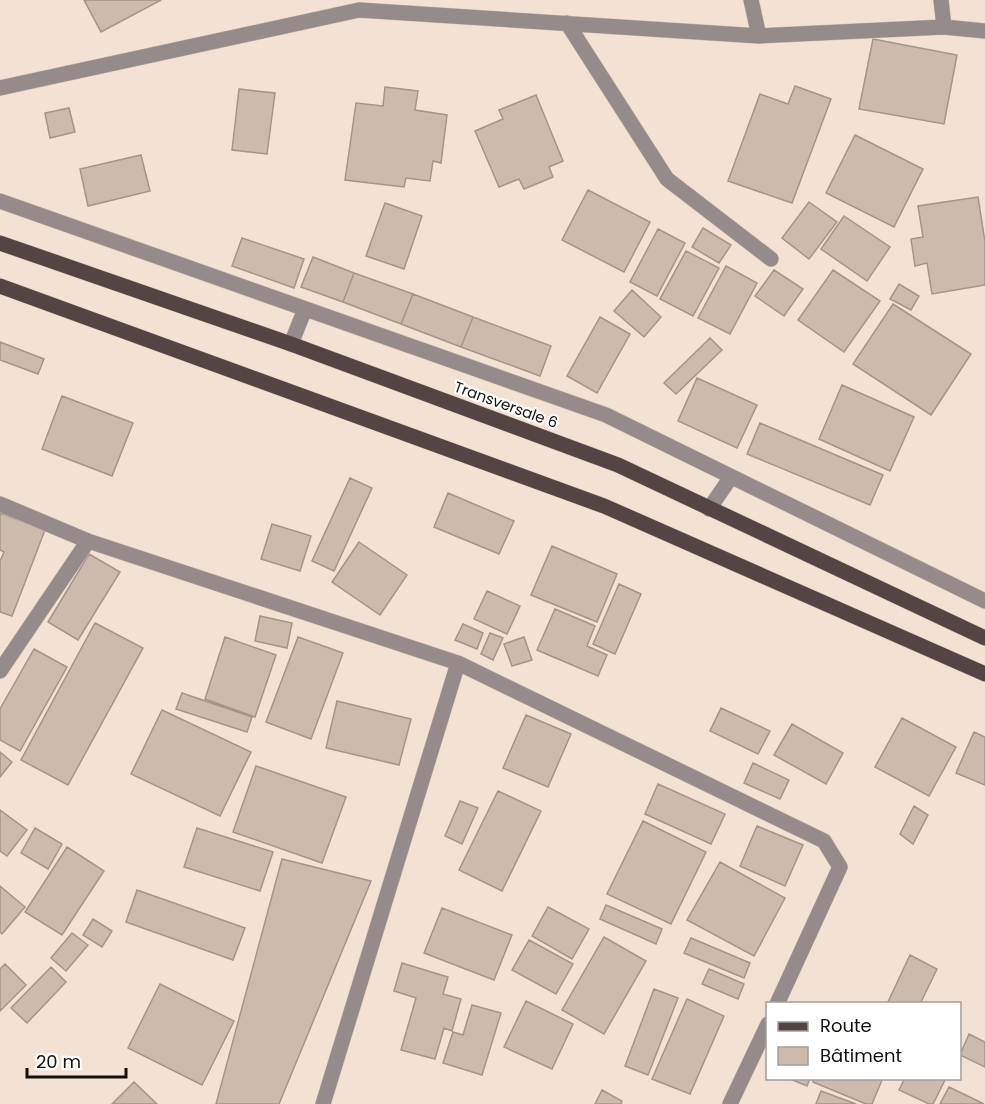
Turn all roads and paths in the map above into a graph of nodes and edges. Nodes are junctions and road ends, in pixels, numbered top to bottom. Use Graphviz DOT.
graph roads {
  1 [pos="751,0"];
  2 [pos="941,0"];
  3 [pos="567,23"];
  4 [pos="944,27"];
  5 [pos="985,30"];
  6 [pos="759,36"];
  7 [pos="0,88"];
  8 [pos="0,201"];
  9 [pos="0,243"];
  10 [pos="771,259"];
  11 [pos="0,286"];
  12 [pos="305,309"];
  13 [pos="291,344"];
  14 [pos="731,477"];
  15 [pos="0,504"];
  16 [pos="709,509"];
  17 [pos="88,541"];
  18 [pos="985,601"];
  19 [pos="985,639"];
  20 [pos="458,663"];
  21 [pos="0,671"];
  22 [pos="985,674"];
  23 [pos="778,1002"];
  24 [pos="766,1028"];
  25 [pos="323,1104"];
  26 [pos="730,1104"];
  1 -- 6 [label="street"];
  2 -- 4 [label="street"];
  3 -- 6 [label="street"];
  3 -- 7 [label="street"];
  3 -- 10 [label="street"];
  4 -- 5 [label="street"];
  4 -- 6 [label="street"];
  8 -- 12 [label="street"];
  9 -- 13 [label="main road, Transversale 6"];
  11 -- 22 [label="main road"];
  12 -- 13 [label="street"];
  12 -- 14 [label="street"];
  13 -- 16 [label="main road, Transversale 6"];
  14 -- 16 [label="street"];
  14 -- 18 [label="street"];
  15 -- 17 [label="street"];
  16 -- 19 [label="main road, Transversale 6"];
  17 -- 20 [label="street"];
  17 -- 21 [label="street"];
  20 -- 23 [label="street"];
  20 -- 25 [label="street"];
  24 -- 26 [label="street"];
}
